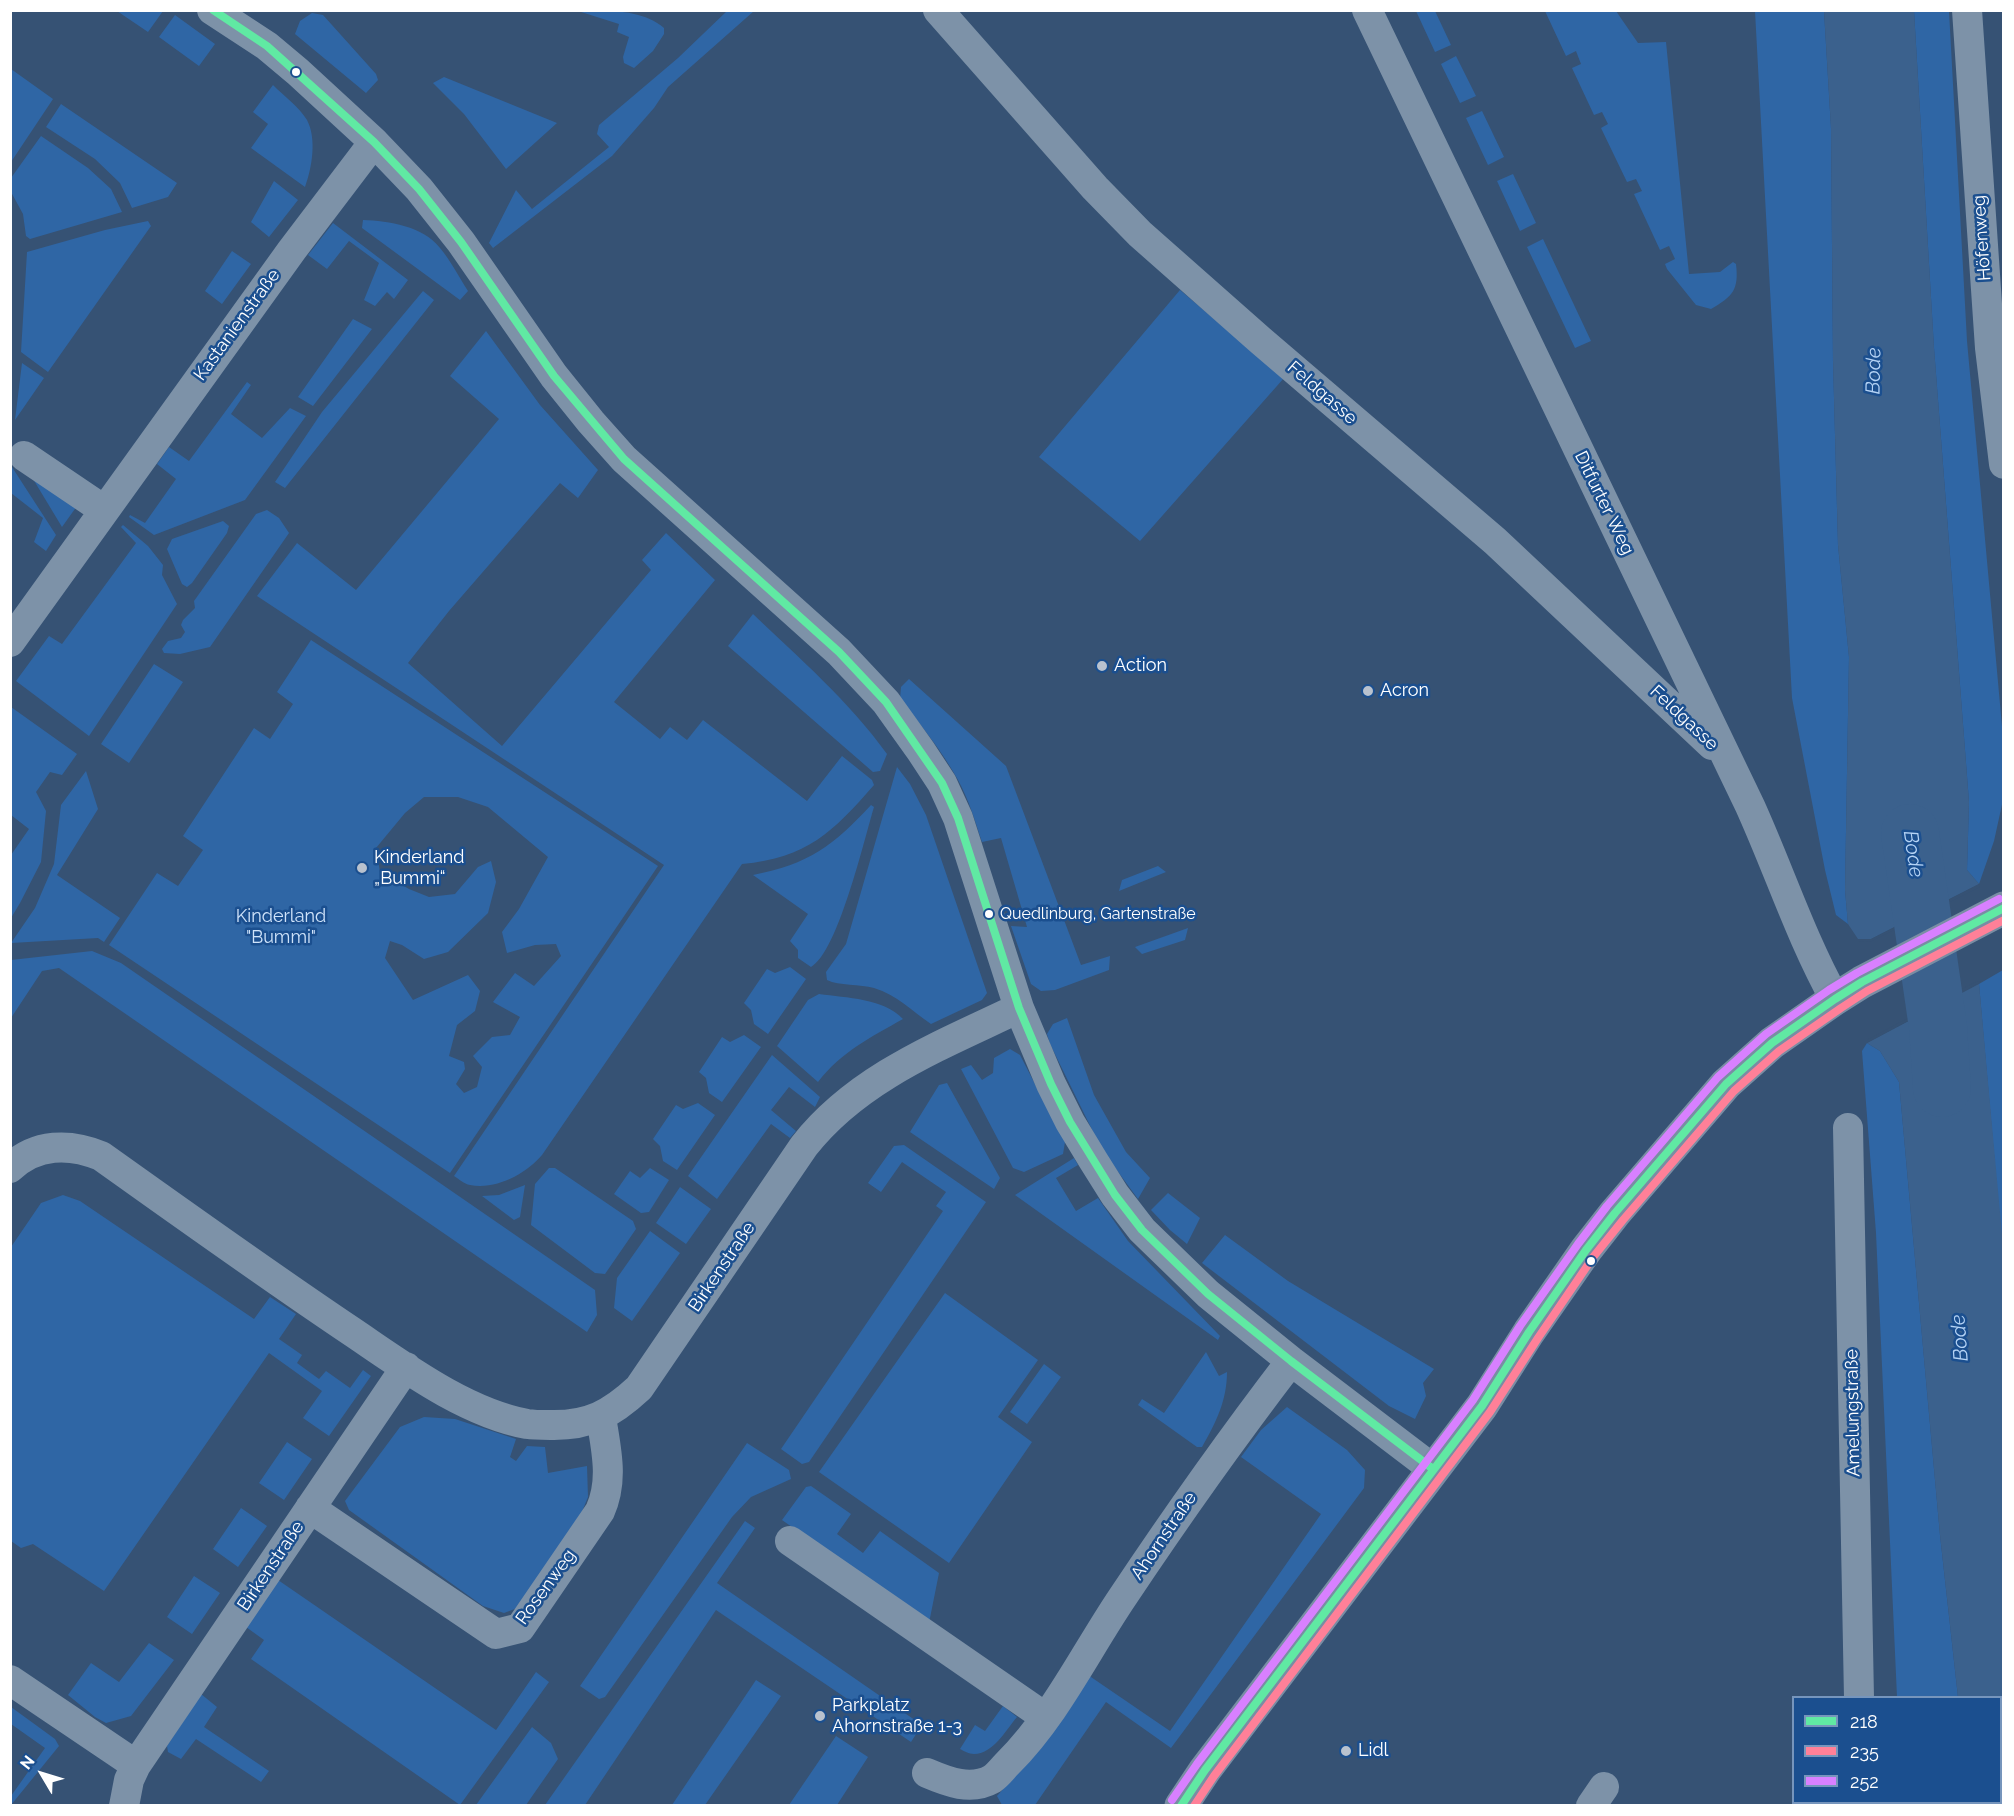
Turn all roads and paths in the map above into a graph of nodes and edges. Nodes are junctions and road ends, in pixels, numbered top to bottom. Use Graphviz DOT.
graph roads {
  1 [pos="212,10"];
  2 [pos="938,10"];
  3 [pos="1367,10"];
  4 [pos="1967,10"];
  5 [pos="374,142"];
  6 [pos="24,456"];
  7 [pos="2004,464"];
  8 [pos="104,510"];
  9 [pos="10,642"];
  10 [pos="1725,757"];
  11 [pos="1996,912"];
  12 [pos="1849,991"];
  13 [pos="1019,1008"];
  14 [pos="1848,1128"];
  15 [pos="10,1168"];
  16 [pos="1291,1361"];
  17 [pos="406,1367"];
  18 [pos="602,1417"];
  19 [pos="1434,1469"];
  20 [pos="310,1508"];
  21 [pos="790,1541"];
  22 [pos="10,1680"];
  23 [pos="1858,1696"];
  24 [pos="1045,1718"];
  25 [pos="136,1765"];
  26 [pos="927,1773"];
  27 [pos="124,1806"];
  28 [pos="1181,1806"];
  1 -- 5 [label="street"];
  2 -- 10 [label="street, Feldgasse"];
  3 -- 10 [label="street, Ditfurter Weg"];
  4 -- 7 [label="street, Höfenweg"];
  5 -- 8 [label="street, Kastanienstraße"];
  5 -- 13 [label="street"];
  6 -- 8 [label="street"];
  8 -- 9 [label="street, Kastanienstraße"];
  10 -- 12 [label="street, Ditfurter Weg"];
  11 -- 12 [label="main road"];
  12 -- 19 [label="main road"];
  13 -- 16 [label="street"];
  13 -- 18 [label="street, Birkenstraße"];
  14 -- 23 [label="street, Amelungstraße"];
  15 -- 17 [label="street, Birkenstraße"];
  16 -- 19 [label="street"];
  16 -- 24 [label="street, Ahornstraße"];
  17 -- 18 [label="street, Birkenstraße"];
  17 -- 20 [label="street, Birkenstraße"];
  18 -- 20 [label="street, Rosenweg"];
  19 -- 28 [label="main road"];
  20 -- 25 [label="street, Birkenstraße"];
  21 -- 24 [label="street"];
  22 -- 25 [label="street"];
  24 -- 26 [label="street, Ahornstraße"];
  25 -- 27 [label="street, Birkenstraße"];
}
